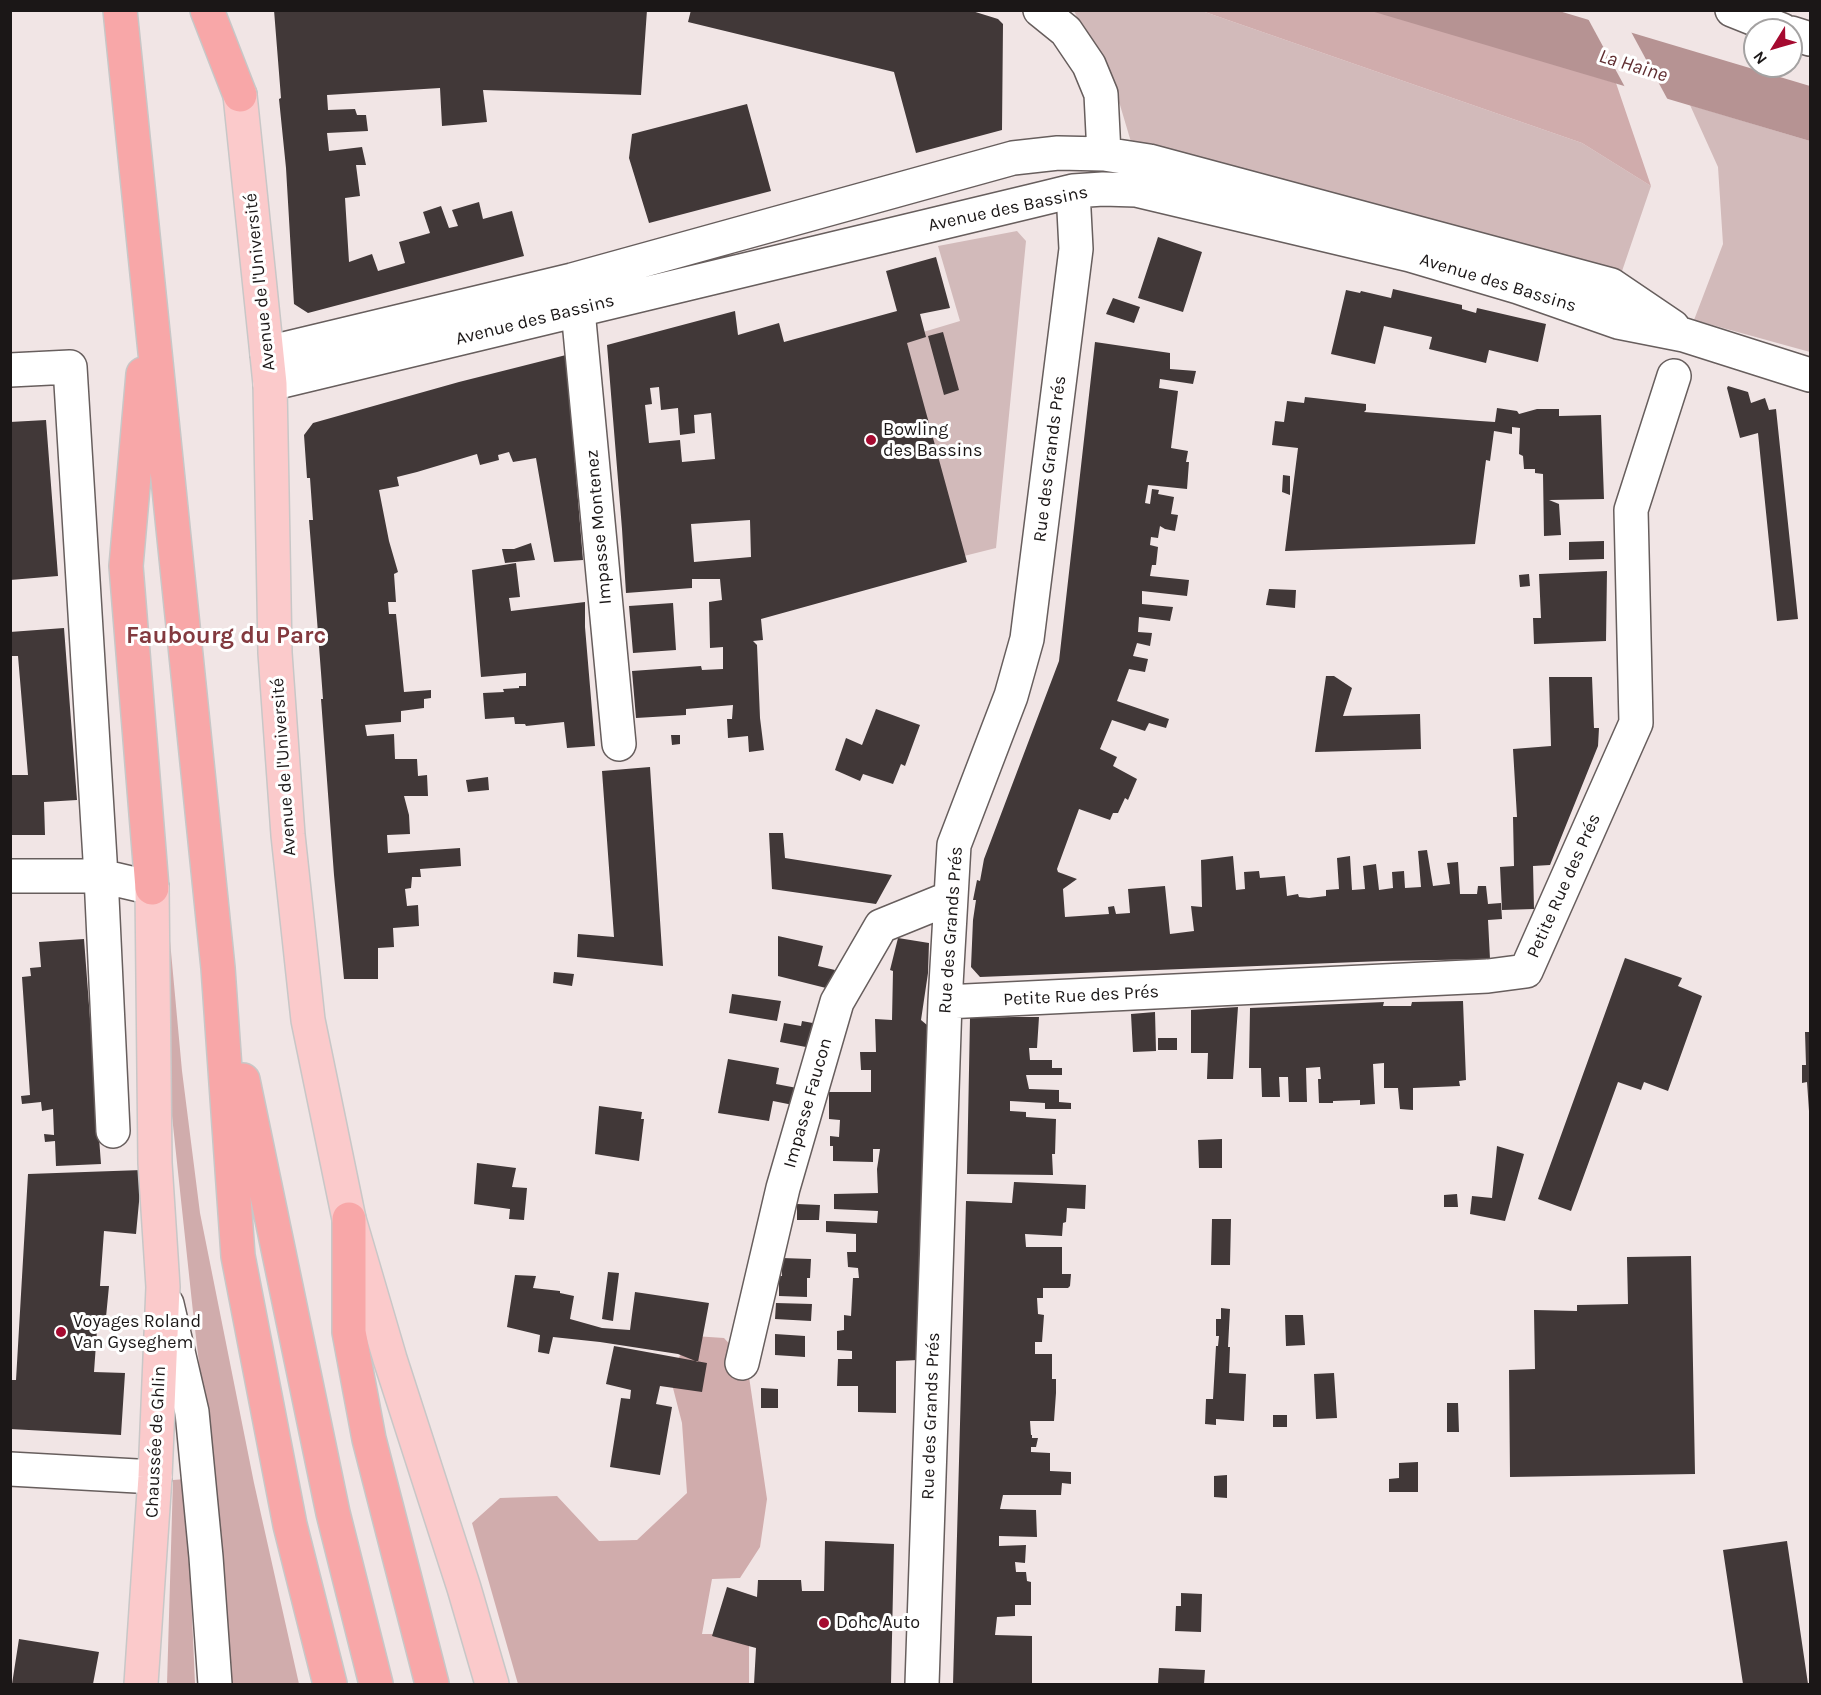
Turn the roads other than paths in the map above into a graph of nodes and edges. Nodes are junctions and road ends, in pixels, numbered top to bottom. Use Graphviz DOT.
graph roads {
  1 [pos="120,10"];
  2 [pos="207,10"];
  3 [pos="1040,10"];
  4 [pos="1732,10"];
  5 [pos="1752,18"];
  6 [pos="240,95"];
  7 [pos="1104,154"];
  8 [pos="1073,191"];
  9 [pos="150,294"];
  10 [pos="578,310"];
  11 [pos="1684,335"];
  12 [pos="269,368"];
  13 [pos="10,370"];
  14 [pos="1810,375"];
  15 [pos="1674,376"];
  16 [pos="619,744"];
  17 [pos="10,876"];
  18 [pos="101,876"];
  19 [pos="152,888"];
  20 [pos="950,898"];
  21 [pos="218,968"];
  22 [pos="945,1002"];
  23 [pos="113,1131"];
  24 [pos="349,1220"];
  25 [pos="163,1287"];
  26 [pos="742,1363"];
  27 [pos="10,1468"];
  28 [pos="155,1477"];
  29 [pos="141,1684"];
  30 [pos="215,1684"];
  31 [pos="330,1684"];
  32 [pos="376,1684"];
  33 [pos="432,1684"];
  34 [pos="492,1684"];
  35 [pos="922,1684"];
  1 -- 9 [label="highway"];
  2 -- 6 [label="highway"];
  3 -- 7 [label="street"];
  4 -- 5 [label="street"];
  6 -- 12 [label="main road, Avenue de l'Université"];
  7 -- 11 [label="street"];
  7 -- 12 [label="street"];
  8 -- 10 [label="street, Avenue des Bassins"];
  8 -- 11 [label="street, Avenue des Bassins"];
  8 -- 20 [label="street, Rue des Grands Prés"];
  9 -- 19 [label="highway"];
  9 -- 21 [label="highway"];
  10 -- 12 [label="street, Avenue des Bassins"];
  10 -- 16 [label="street, Impasse Montenez"];
  11 -- 14 [label="street, Avenue des Bassins"];
  12 -- 24 [label="main road, Avenue de l'Université"];
  13 -- 18 [label="street"];
  15 -- 22 [label="street, Petite Rue des Prés"];
  17 -- 18 [label="street"];
  18 -- 19 [label="street"];
  18 -- 23 [label="street"];
  19 -- 25 [label="main road, Chaussée de Ghlin"];
  20 -- 22 [label="street, Rue des Grands Prés"];
  20 -- 26 [label="street, Impasse Faucon"];
  21 -- 31 [label="highway"];
  21 -- 32 [label="highway"];
  22 -- 35 [label="street, Rue des Grands Prés"];
  24 -- 33 [label="highway"];
  24 -- 34 [label="main road, Avenue de l'Université"];
  25 -- 28 [label="main road, Chaussée de Ghlin"];
  25 -- 30 [label="street"];
  27 -- 28 [label="street"];
  28 -- 29 [label="main road, Chaussée de Ghlin"];
}
